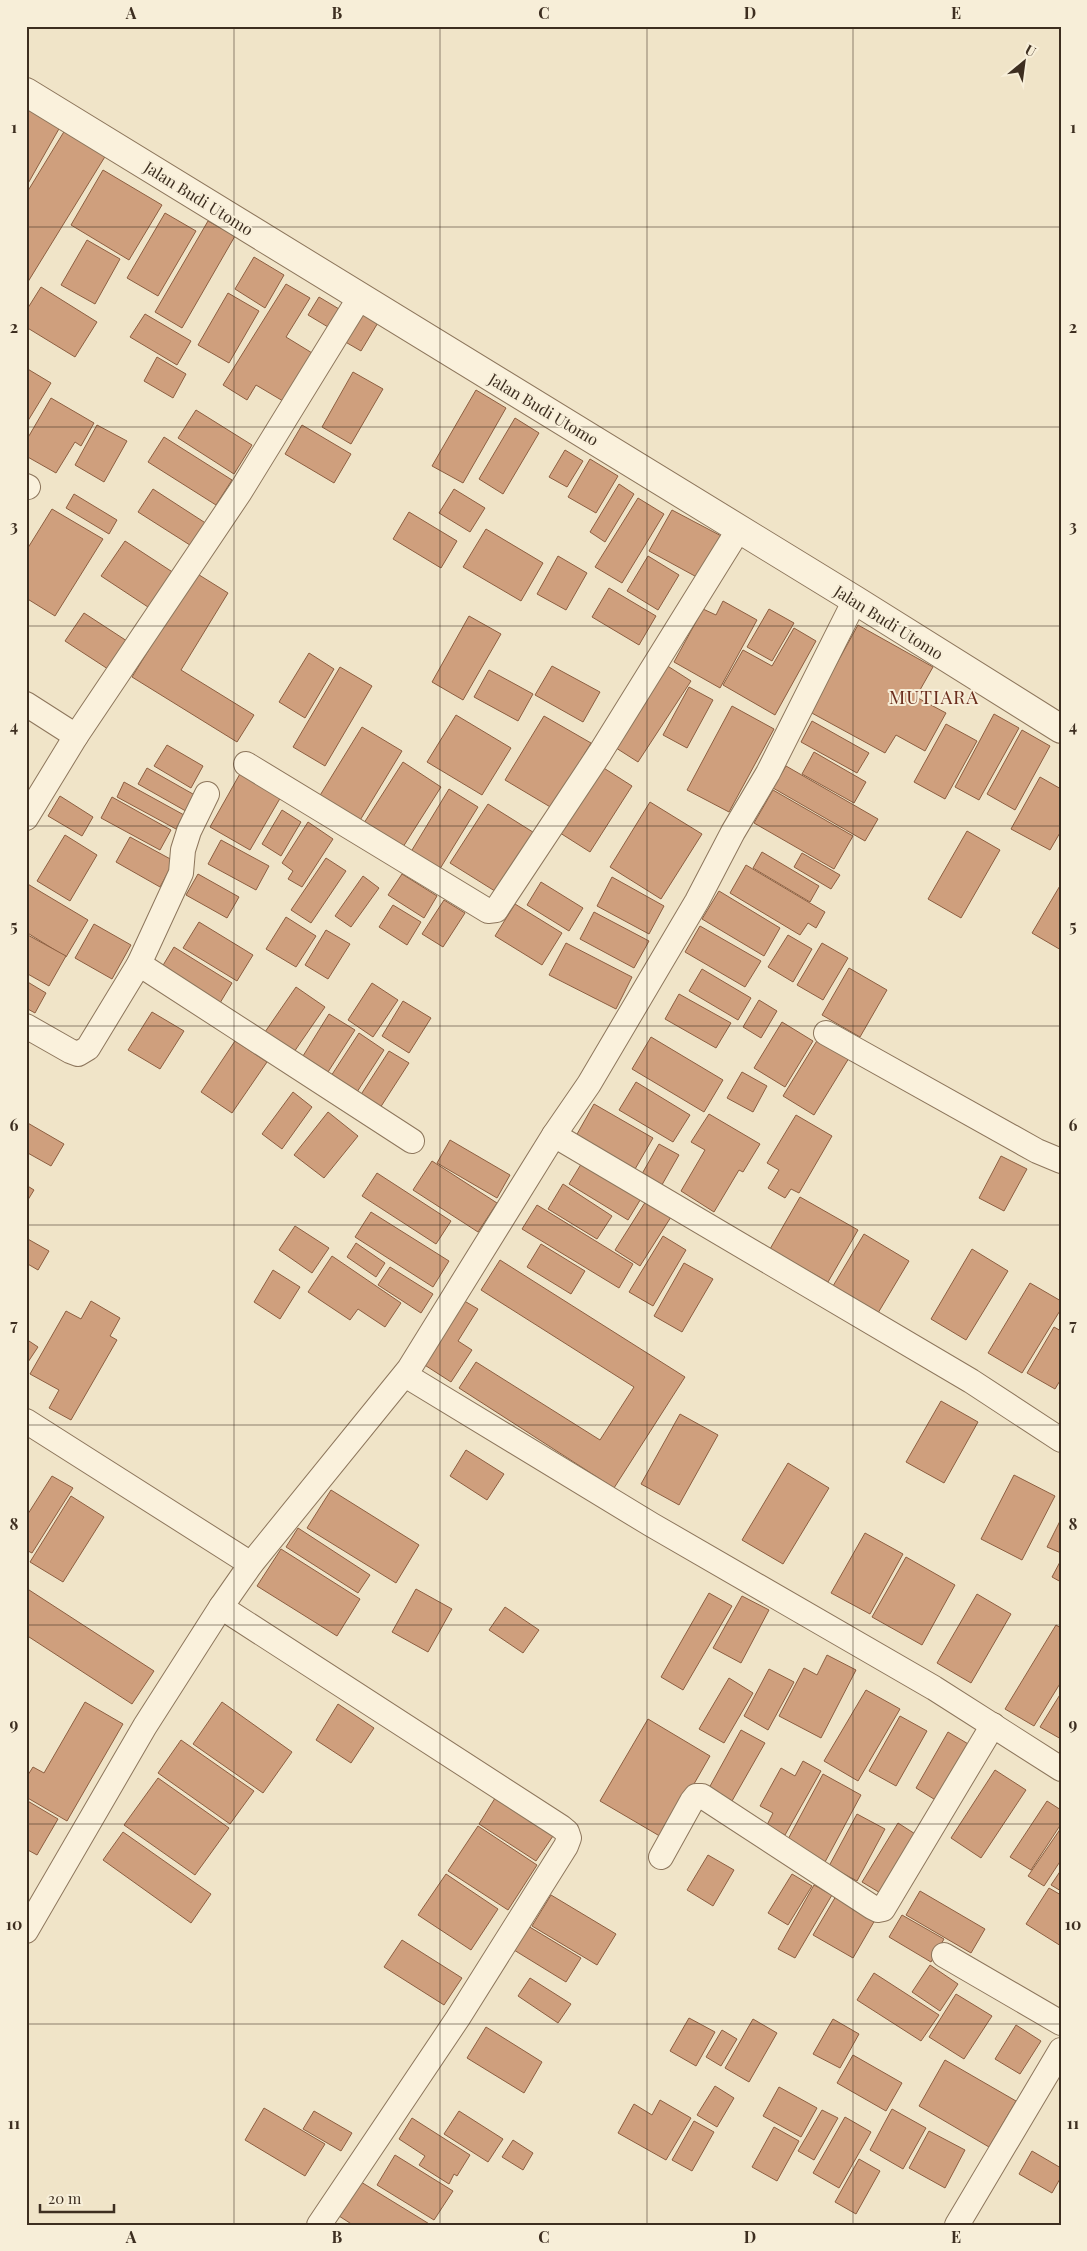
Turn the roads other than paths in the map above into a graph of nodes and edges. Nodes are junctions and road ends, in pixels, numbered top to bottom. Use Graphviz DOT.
graph roads {
  1 [pos="26,92"];
  2 [pos="360,297"];
  3 [pos="739,529"];
  4 [pos="855,600"];
  5 [pos="26,704"];
  6 [pos="1061,729"];
  7 [pos="76,736"];
  8 [pos="246,764"];
  9 [pos="207,794"];
  10 [pos="26,818"];
  11 [pos="139,964"];
  12 [pos="26,1026"];
  13 [pos="826,1033"];
  14 [pos="554,1135"];
  15 [pos="412,1141"];
  16 [pos="1061,1161"];
  17 [pos="405,1375"];
  18 [pos="26,1421"];
  19 [pos="1061,1440"];
  20 [pos="250,1564"];
  21 [pos="221,1608"];
  22 [pos="993,1725"];
  23 [pos="1061,1769"];
  24 [pos="661,1857"];
  25 [pos="26,1931"];
  26 [pos="944,1955"];
  27 [pos="1061,2023"];
  28 [pos="1061,2050"];
  29 [pos="319,2225"];
  30 [pos="957,2225"];
  1 -- 2 [label="street, Jalan Budi Utomo"];
  2 -- 3 [label="street, Jalan Budi Utomo"];
  2 -- 7 [label="street"];
  3 -- 4 [label="street, Jalan Budi Utomo"];
  3 -- 8 [label="street"];
  4 -- 6 [label="street, Jalan Budi Utomo"];
  4 -- 14 [label="street"];
  5 -- 7 [label="street"];
  7 -- 10 [label="street"];
  9 -- 11 [label="street"];
  11 -- 12 [label="street"];
  11 -- 15 [label="street"];
  13 -- 16 [label="street"];
  14 -- 17 [label="street"];
  14 -- 19 [label="street"];
  17 -- 20 [label="street"];
  17 -- 22 [label="street"];
  18 -- 20 [label="street"];
  20 -- 21 [label="street"];
  21 -- 25 [label="street"];
  21 -- 29 [label="street"];
  22 -- 23 [label="street"];
  22 -- 24 [label="street"];
  26 -- 27 [label="street"];
  28 -- 30 [label="street"];
}
